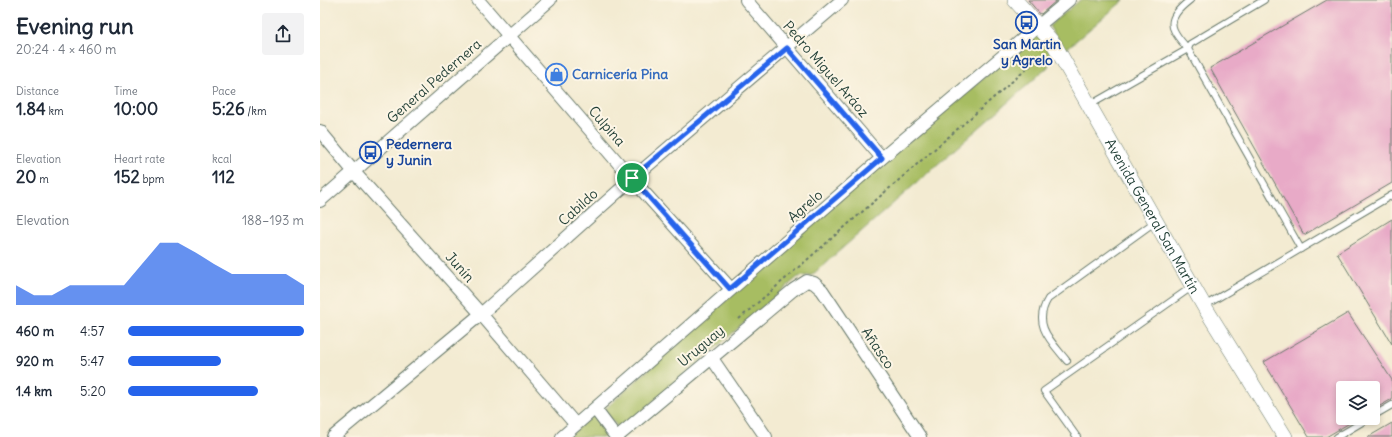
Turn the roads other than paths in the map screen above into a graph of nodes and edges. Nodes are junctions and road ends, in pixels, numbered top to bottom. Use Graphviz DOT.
graph roads {
  1 [pos="478,0"];
  2 [pos="550,0"];
  3 [pos="746,0"];
  4 [pos="842,0"];
  5 [pos="1015,0"];
  6 [pos="1069,0"];
  7 [pos="1190,0"];
  8 [pos="1264,0"];
  9 [pos="1038,28"];
  10 [pos="509,35"];
  11 [pos="787,48"];
  12 [pos="1188,49"];
  13 [pos="1089,106"];
  14 [pos="320,131"];
  15 [pos="882,158"];
  16 [pos="354,172"];
  17 [pos="632,178"];
  18 [pos="1392,195"];
  19 [pos="320,201"];
  20 [pos="1156,221"];
  21 [pos="1301,249"];
  22 [pos="807,281"];
  23 [pos="1193,286"];
  24 [pos="730,289"];
  25 [pos="1204,306"];
  26 [pos="481,314"];
  27 [pos="711,357"];
  28 [pos="1066,361"];
  29 [pos="1392,405"];
  30 [pos="595,409"];
  31 [pos="1380,412"];
  32 [pos="576,425"];
  33 [pos="1357,425"];
  34 [pos="333,437"];
  35 [pos="562,437"];
  36 [pos="617,437"];
  37 [pos="766,437"];
  38 [pos="920,437"];
  39 [pos="1077,437"];
  40 [pos="1285,437"];
  41 [pos="1337,437"];
  1 -- 10 [label="street, Culpina"];
  2 -- 10 [label="street, General Pedernera"];
  3 -- 11 [label="street, Pedro Miguel Aráoz"];
  4 -- 11 [label="street, Cabildo"];
  5 -- 9 [label="street, Avenida General San Martín"];
  6 -- 9 [label="street, Agrelo"];
  7 -- 12 [label="lane"];
  8 -- 12 [label="lane"];
  9 -- 13 [label="street, Avenida General San Martín"];
  9 -- 15 [label="street, Agrelo"];
  10 -- 16 [label="street, General Pedernera"];
  10 -- 17 [label="street, Culpina"];
  11 -- 15 [label="street, Pedro Miguel Aráoz"];
  11 -- 17 [label="street, Cabildo"];
  12 -- 13 [label="lane"];
  12 -- 21 [label="lane"];
  13 -- 20 [label="street, Avenida General San Martín"];
  14 -- 16 [label="street, Junín"];
  15 -- 24 [label="street, Agrelo"];
  16 -- 19 [label="street, General Pedernera"];
  16 -- 26 [label="street, Junín"];
  17 -- 24 [label="street, Culpina"];
  17 -- 26 [label="street, Cabildo"];
  18 -- 21 [label="lane"];
  20 -- 23 [label="street, Avenida General San Martín"];
  20 -- 28 [label="lane"];
  21 -- 25 [label="lane"];
  22 -- 27 [label="street, Uruguay"];
  22 -- 38 [label="street, Añasco"];
  23 -- 25 [label="street, Avenida General San Martín"];
  23 -- 39 [label="lane"];
  24 -- 30 [label="street, Agrelo"];
  25 -- 40 [label="street, Avenida General San Martín"];
  26 -- 32 [label="street, Junín"];
  26 -- 34 [label="street, Cabildo"];
  27 -- 36 [label="street, Uruguay"];
  27 -- 37 [label="street"];
  29 -- 31 [label="lane"];
  30 -- 32 [label="street, Agrelo"];
  30 -- 36 [label="street"];
  32 -- 35 [label="street, Agrelo"];
  33 -- 41 [label="lane"];
}
